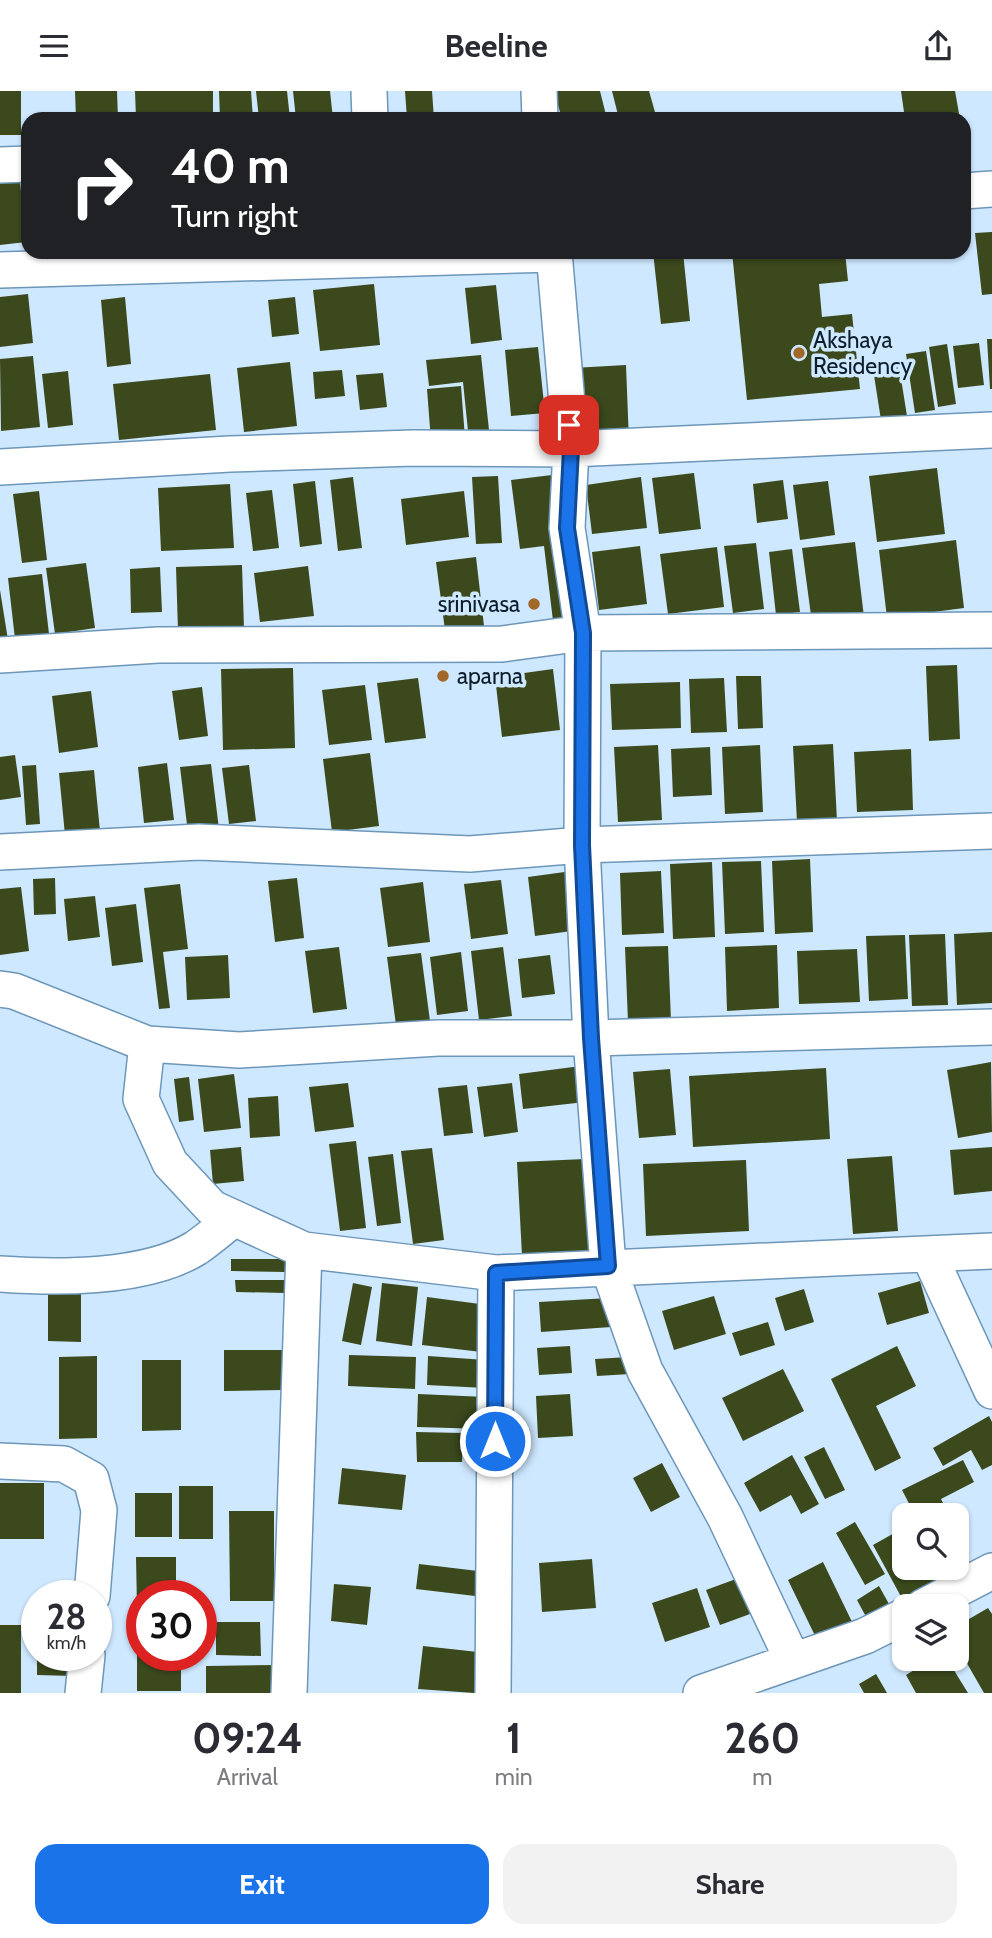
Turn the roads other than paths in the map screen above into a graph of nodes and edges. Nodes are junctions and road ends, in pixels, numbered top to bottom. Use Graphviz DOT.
graph roads {
  1 [pos="369,91"];
  2 [pos="539,91"];
  3 [pos="370,112"];
  4 [pos="540,112"];
  5 [pos="21,164"];
  6 [pos="0,165"];
  7 [pos="992,189"];
  8 [pos="971,190"];
  9 [pos="358,259"];
  10 [pos="555,259"];
  11 [pos="0,270"];
  12 [pos="992,430"];
  13 [pos="571,449"];
  14 [pos="0,467"];
  15 [pos="992,630"];
  16 [pos="583,633"];
  17 [pos="0,655"];
  18 [pos="992,831"];
  19 [pos="582,845"];
  20 [pos="0,852"];
  21 [pos="0,989"];
  22 [pos="992,1027"];
  23 [pos="591,1038"];
  24 [pos="147,1044"];
  25 [pos="234,1218"];
  26 [pos="304,1250"];
  27 [pos="992,1251"];
  28 [pos="929,1255"];
  29 [pos="608,1266"];
  30 [pos="496,1273"];
  31 [pos="0,1274"];
  32 [pos="992,1391"];
  33 [pos="0,1461"];
  34 [pos="992,1571"];
  35 [pos="93,1580"];
  36 [pos="948,1594"];
  37 [pos="892,1622"];
  38 [pos="793,1659"];
  39 [pos="85,1671"];
  40 [pos="83,1693"];
  41 [pos="289,1693"];
  42 [pos="493,1693"];
  43 [pos="701,1693"];
  1 -- 3 [label="street"];
  2 -- 4 [label="street"];
  5 -- 6 [label="street"];
  7 -- 8 [label="street"];
  9 -- 11 [label="street"];
  10 -- 13 [label="street"];
  12 -- 13 [label="street"];
  13 -- 14 [label="street"];
  13 -- 16 [label="street"];
  15 -- 16 [label="street"];
  16 -- 17 [label="street"];
  16 -- 19 [label="street"];
  18 -- 19 [label="street"];
  19 -- 20 [label="street"];
  19 -- 23 [label="street"];
  21 -- 24 [label="street"];
  22 -- 23 [label="street"];
  23 -- 24 [label="street"];
  23 -- 29 [label="street"];
  24 -- 25 [label="street"];
  25 -- 26 [label="street"];
  25 -- 31 [label="street"];
  26 -- 30 [label="street"];
  26 -- 41 [label="street"];
  27 -- 28 [label="street"];
  28 -- 29 [label="street"];
  28 -- 32 [label="street"];
  29 -- 30 [label="street"];
  29 -- 38 [label="street"];
  30 -- 42 [label="street"];
  33 -- 35 [label="street"];
  34 -- 36 [label="street"];
  37 -- 38 [label="street"];
  38 -- 43 [label="street"];
  39 -- 40 [label="street"];
}
